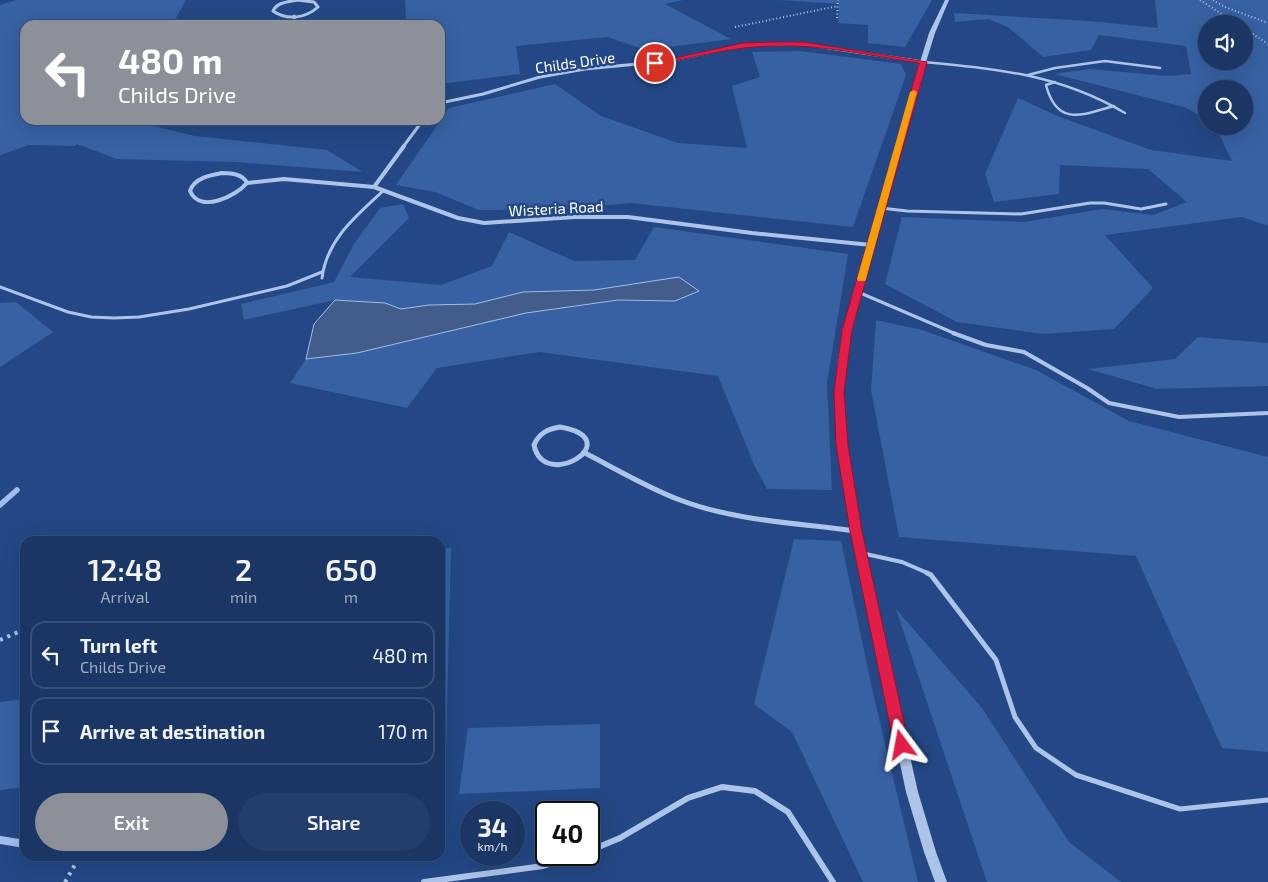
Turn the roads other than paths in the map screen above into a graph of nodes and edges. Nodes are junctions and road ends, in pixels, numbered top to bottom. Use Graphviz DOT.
graph roads {
  1 [pos="948,0"];
  2 [pos="294,16"];
  3 [pos="294,20"];
  4 [pos="923,62"];
  5 [pos="1160,68"];
  6 [pos="1026,75"];
  7 [pos="1036,77"];
  8 [pos="1058,81"];
  9 [pos="1046,86"];
  10 [pos="445,102"];
  11 [pos="1114,106"];
  12 [pos="1125,113"];
  13 [pos="419,125"];
  14 [pos="246,183"];
  15 [pos="374,188"];
  16 [pos="383,191"];
  17 [pos="1166,204"];
  18 [pos="881,208"];
  19 [pos="871,246"];
  20 [pos="322,272"];
  21 [pos="322,278"];
  22 [pos="0,287"];
  23 [pos="858,292"];
  24 [pos="1268,413"];
  25 [pos="585,453"];
  26 [pos="856,531"];
  27 [pos="860,553"];
  28 [pos="1268,800"];
  29 [pos="600,846"];
  30 [pos="544,866"];
  31 [pos="424,882"];
  32 [pos="833,882"];
  33 [pos="941,882"];
  1 -- 4 [label="street"];
  2 -- 2 [label="street"];
  2 -- 3 [label="street"];
  4 -- 6 [label="lane"];
  4 -- 10 [label="street, Childs Drive"];
  4 -- 18 [label="street"];
  5 -- 6 [label="lane"];
  6 -- 7 [label="lane"];
  7 -- 8 [label="lane"];
  7 -- 9 [label="lane"];
  8 -- 9 [label="lane"];
  8 -- 11 [label="lane"];
  9 -- 11 [label="lane"];
  11 -- 12 [label="lane"];
  13 -- 15 [label="street"];
  14 -- 14 [label="street"];
  14 -- 15 [label="street, Wisteria Road"];
  15 -- 16 [label="street, Wisteria Road"];
  16 -- 19 [label="street, Wisteria Road"];
  16 -- 20 [label="lane"];
  17 -- 18 [label="lane"];
  18 -- 19 [label="street"];
  19 -- 23 [label="street"];
  20 -- 21 [label="lane"];
  20 -- 22 [label="lane"];
  23 -- 24 [label="lane"];
  23 -- 26 [label="street"];
  25 -- 25 [label="street"];
  25 -- 26 [label="street"];
  26 -- 27 [label="street"];
  27 -- 28 [label="lane"];
  27 -- 33 [label="street"];
  29 -- 32 [label="street"];
  30 -- 31 [label="street"];
}
